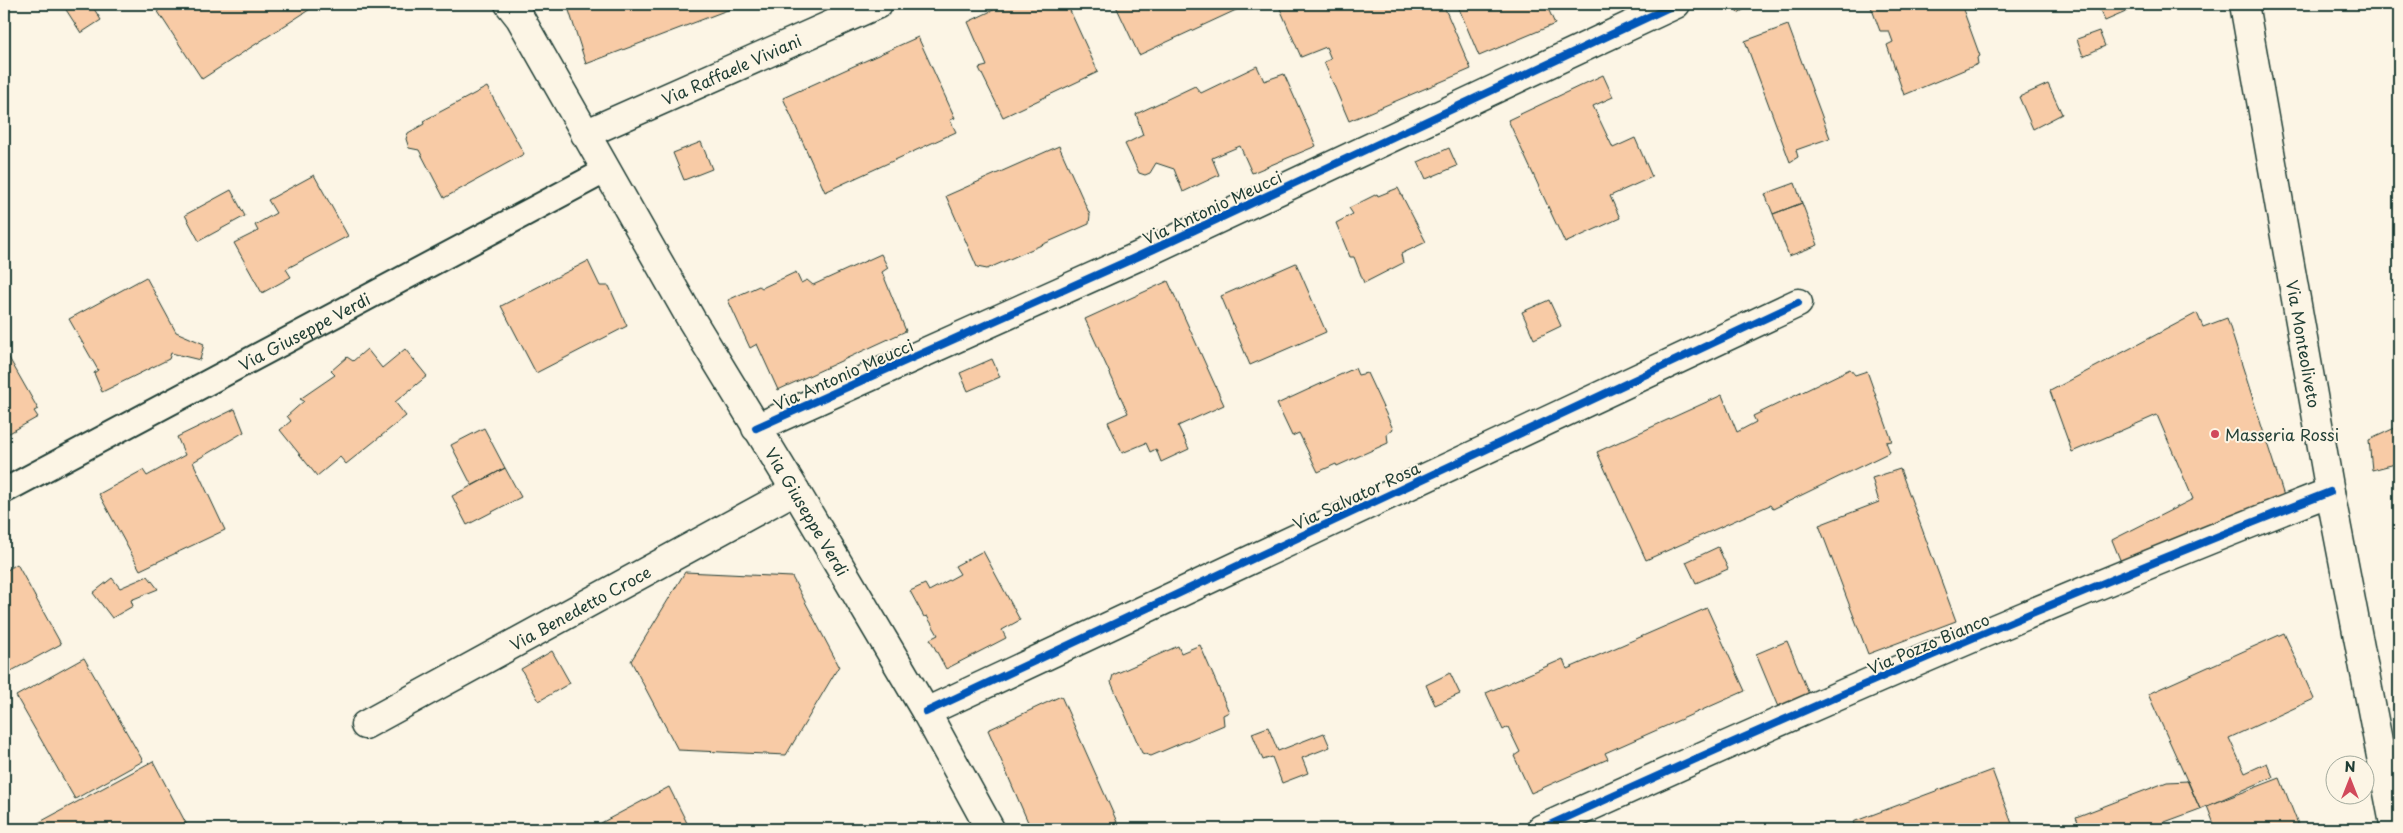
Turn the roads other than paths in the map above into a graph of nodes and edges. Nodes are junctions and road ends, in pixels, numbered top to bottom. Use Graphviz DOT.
graph roads {
  1 [pos="509,4"];
  2 [pos="878,4"];
  3 [pos="1676,4"];
  4 [pos="2244,4"];
  5 [pos="585,134"];
  6 [pos="605,171"];
  7 [pos="1798,304"];
  8 [pos="756,428"];
  9 [pos="796,490"];
  10 [pos="4,491"];
  11 [pos="2330,492"];
  12 [pos="926,712"];
  13 [pos="364,725"];
  14 [pos="990,829"];
  15 [pos="1541,829"];
  16 [pos="2395,829"];
  1 -- 5 [label="street, Via Giuseppe Verdi"];
  2 -- 5 [label="street, Via Raffaele Viviani"];
  3 -- 8 [label="street, Via Antonio Meucci"];
  4 -- 11 [label="street, Via Monteoliveto"];
  5 -- 6 [label="street, Via Giuseppe Verdi"];
  6 -- 8 [label="street, Via Giuseppe Verdi"];
  6 -- 10 [label="lane, Via Giuseppe Verdi"];
  7 -- 12 [label="street, Via Salvator Rosa"];
  8 -- 9 [label="street, Via Giuseppe Verdi"];
  9 -- 12 [label="street, Via Giuseppe Verdi"];
  9 -- 13 [label="street, Via Benedetto Croce"];
  11 -- 15 [label="street, Via Pozzo Bianco"];
  11 -- 16 [label="street, Via Monteoliveto"];
  12 -- 14 [label="street, Via Giuseppe Verdi"];
}
